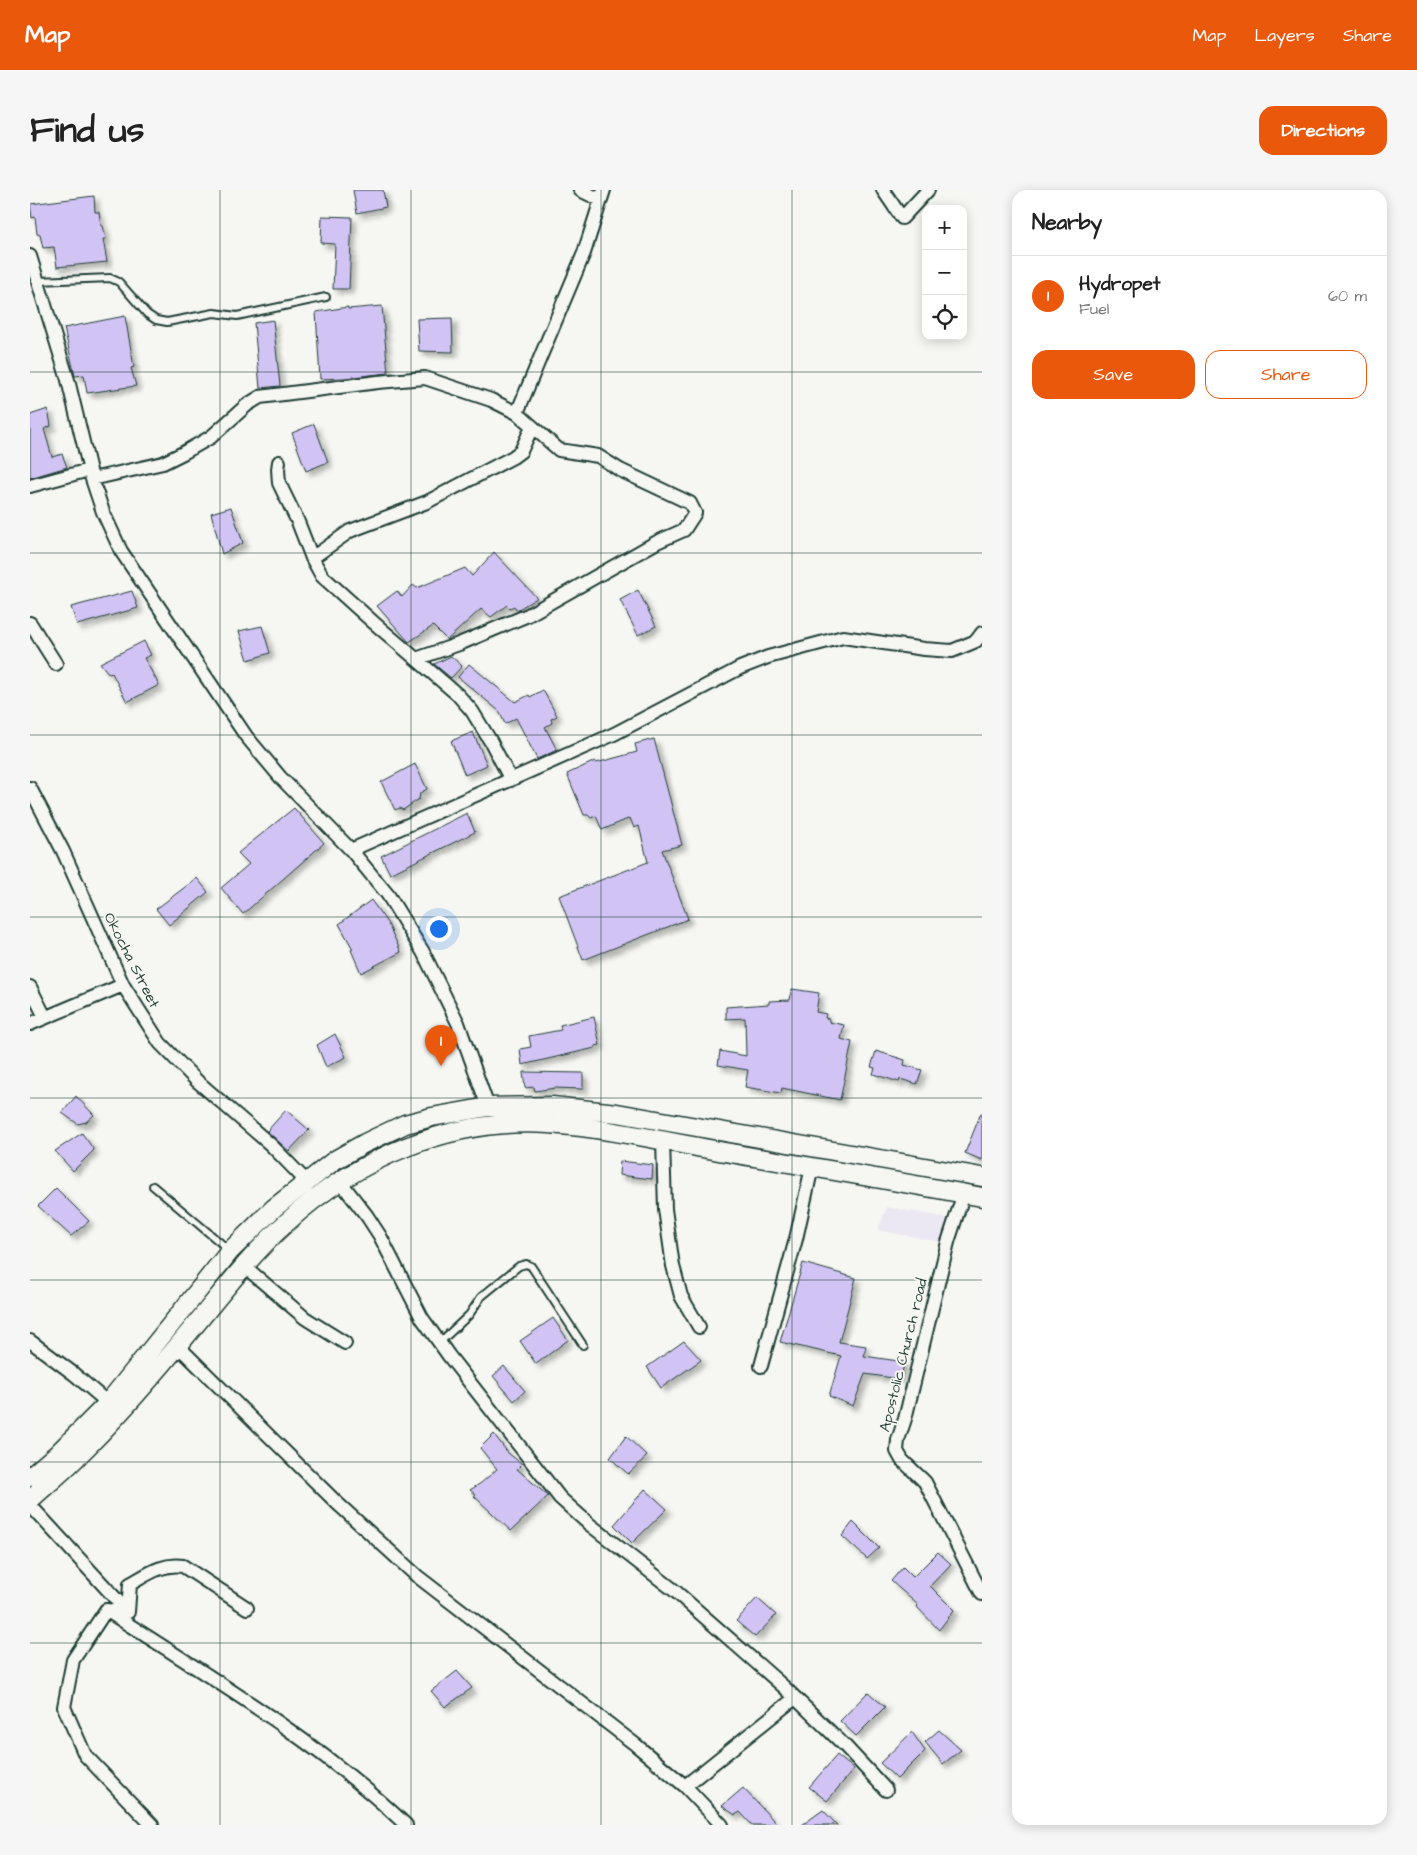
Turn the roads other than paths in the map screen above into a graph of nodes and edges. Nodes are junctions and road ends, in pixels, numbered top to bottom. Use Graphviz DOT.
graph roads {
  1 [pos="580,190"];
  2 [pos="883,190"];
  3 [pos="928,190"];
  4 [pos="602,195"];
  5 [pos="30,256"];
  6 [pos="38,281"];
  7 [pos="326,297"];
  8 [pos="517,413"];
  9 [pos="532,427"];
  10 [pos="279,462"];
  11 [pos="90,474"];
  12 [pos="30,486"];
  13 [pos="312,558"];
  14 [pos="30,624"];
  15 [pos="982,633"];
  16 [pos="416,659"];
  17 [pos="56,664"];
  18 [pos="510,780"];
  19 [pos="30,788"];
  20 [pos="351,850"];
  21 [pos="122,985"];
  22 [pos="30,987"];
  23 [pos="44,1017"];
  24 [pos="30,1024"];
  25 [pos="488,1107"];
  26 [pos="663,1141"];
  27 [pos="812,1167"];
  28 [pos="982,1178"];
  29 [pos="339,1180"];
  30 [pos="306,1181"];
  31 [pos="153,1186"];
  32 [pos="964,1193"];
  33 [pos="982,1197"];
  34 [pos="230,1251"];
  35 [pos="244,1266"];
  36 [pos="699,1326"];
  37 [pos="30,1341"];
  38 [pos="345,1343"];
  39 [pos="439,1343"];
  40 [pos="583,1345"];
  41 [pos="178,1346"];
  42 [pos="761,1366"];
  43 [pos="108,1403"];
  44 [pos="30,1477"];
  45 [pos="30,1500"];
  46 [pos="30,1505"];
  47 [pos="982,1594"];
  48 [pos="247,1608"];
  49 [pos="106,1610"];
  50 [pos="128,1612"];
  51 [pos="796,1698"];
  52 [pos="685,1786"];
  53 [pos="886,1790"];
  54 [pos="152,1825"];
  55 [pos="406,1825"];
  56 [pos="722,1825"];
  1 -- 4 [label="street"];
  2 -- 3 [label="street"];
  4 -- 8 [label="street"];
  5 -- 6 [label="street"];
  6 -- 7 [label="lane"];
  6 -- 11 [label="street"];
  8 -- 9 [label="street"];
  8 -- 11 [label="street"];
  9 -- 13 [label="street"];
  9 -- 16 [label="street"];
  10 -- 13 [label="street"];
  11 -- 12 [label="street"];
  11 -- 20 [label="street"];
  13 -- 16 [label="street"];
  14 -- 17 [label="street"];
  15 -- 18 [label="street"];
  16 -- 18 [label="street"];
  18 -- 20 [label="street"];
  19 -- 21 [label="street, Okocha Street"];
  20 -- 25 [label="street"];
  21 -- 23 [label="street"];
  21 -- 30 [label="street, Okocha Street"];
  22 -- 23 [label="street"];
  23 -- 24 [label="street"];
  25 -- 28 [label="main road"];
  25 -- 30 [label="main road"];
  26 -- 27 [label="main road"];
  26 -- 29 [label="main road"];
  26 -- 36 [label="street"];
  27 -- 32 [label="main road"];
  27 -- 42 [label="street"];
  29 -- 35 [label="main road"];
  29 -- 39 [label="street"];
  30 -- 34 [label="main road"];
  31 -- 34 [label="lane"];
  32 -- 33 [label="main road"];
  32 -- 47 [label="street, Apostolic Church road"];
  34 -- 43 [label="main road"];
  35 -- 38 [label="street"];
  35 -- 41 [label="main road"];
  37 -- 43 [label="street"];
  39 -- 40 [label="lane"];
  39 -- 51 [label="street"];
  41 -- 45 [label="main road"];
  41 -- 52 [label="street"];
  43 -- 44 [label="main road"];
  46 -- 50 [label="street"];
  48 -- 50 [label="street"];
  49 -- 50 [label="street"];
  49 -- 54 [label="street"];
  49 -- 55 [label="street"];
  51 -- 52 [label="street"];
  51 -- 53 [label="street"];
  52 -- 56 [label="street"];
}
